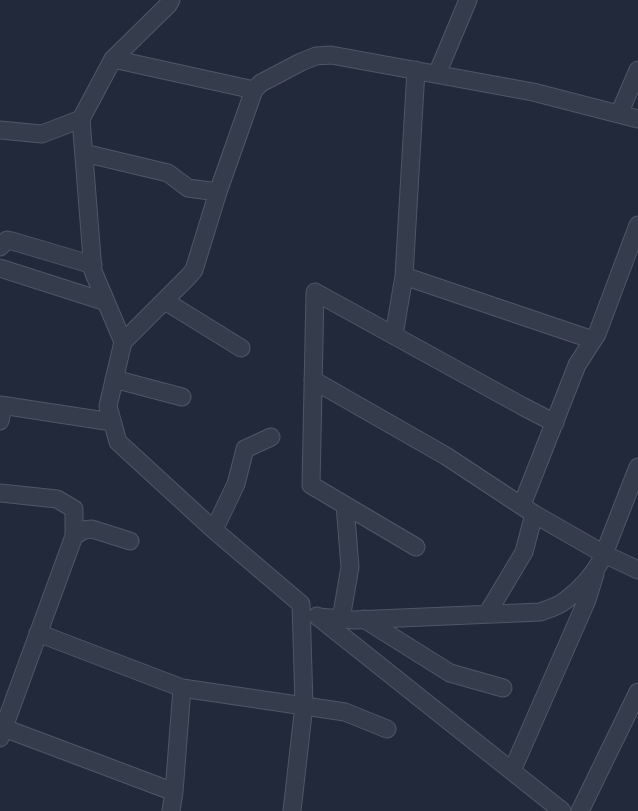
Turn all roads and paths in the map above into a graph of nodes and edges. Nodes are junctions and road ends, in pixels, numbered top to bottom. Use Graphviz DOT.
graph roads {
  1 [pos="171,0"];
  2 [pos="468,0"];
  3 [pos="113,59"];
  4 [pos="416,70"];
  5 [pos="638,70"];
  6 [pos="438,74"];
  7 [pos="254,90"];
  8 [pos="619,114"];
  9 [pos="81,119"];
  10 [pos="638,119"];
  11 [pos="0,130"];
  12 [pos="84,153"];
  13 [pos="218,192"];
  14 [pos="638,225"];
  15 [pos="0,247"];
  16 [pos="93,265"];
  17 [pos="0,268"];
  18 [pos="404,276"];
  19 [pos="165,301"];
  20 [pos="106,302"];
  21 [pos="394,335"];
  22 [pos="593,340"];
  23 [pos="123,342"];
  24 [pos="241,348"];
  25 [pos="114,379"];
  26 [pos="313,380"];
  27 [pos="182,397"];
  28 [pos="1,411"];
  29 [pos="112,422"];
  30 [pos="555,422"];
  31 [pos="271,437"];
  32 [pos="638,467"];
  33 [pos="0,493"];
  34 [pos="345,505"];
  35 [pos="528,510"];
  36 [pos="214,530"];
  37 [pos="74,536"];
  38 [pos="130,541"];
  39 [pos="416,547"];
  40 [pos="604,554"];
  41 [pos="596,570"];
  42 [pos="638,570"];
  43 [pos="301,604"];
  44 [pos="487,614"];
  45 [pos="318,617"];
  46 [pos="341,619"];
  47 [pos="364,619"];
  48 [pos="38,633"];
  49 [pos="182,688"];
  50 [pos="503,688"];
  51 [pos="638,692"];
  52 [pos="304,705"];
  53 [pos="387,729"];
  54 [pos="2,733"];
  55 [pos="512,771"];
  56 [pos="174,792"];
  57 [pos="171,811"];
  58 [pos="292,811"];
  59 [pos="562,811"];
  60 [pos="580,811"];
  1 -- 3 [label="street"];
  2 -- 6 [label="street"];
  3 -- 7 [label="street"];
  3 -- 9 [label="street"];
  4 -- 6 [label="street"];
  4 -- 7 [label="street"];
  4 -- 18 [label="street"];
  5 -- 8 [label="street"];
  6 -- 8 [label="street"];
  7 -- 13 [label="street"];
  8 -- 10 [label="street"];
  9 -- 11 [label="street"];
  9 -- 12 [label="street"];
  12 -- 13 [label="street"];
  12 -- 16 [label="street"];
  13 -- 19 [label="street"];
  14 -- 22 [label="street"];
  15 -- 16 [label="street"];
  16 -- 20 [label="street"];
  17 -- 20 [label="street"];
  18 -- 21 [label="street"];
  18 -- 22 [label="street"];
  19 -- 23 [label="street"];
  19 -- 24 [label="street"];
  20 -- 23 [label="street"];
  21 -- 26 [label="street"];
  21 -- 30 [label="street"];
  22 -- 30 [label="street"];
  23 -- 25 [label="street"];
  25 -- 27 [label="street"];
  25 -- 29 [label="street"];
  26 -- 34 [label="street"];
  26 -- 35 [label="street"];
  28 -- 29 [label="street"];
  29 -- 36 [label="street"];
  30 -- 35 [label="street"];
  31 -- 36 [label="street"];
  32 -- 40 [label="street"];
  33 -- 37 [label="street"];
  34 -- 39 [label="street"];
  34 -- 46 [label="street"];
  35 -- 40 [label="street"];
  35 -- 44 [label="street"];
  36 -- 43 [label="street"];
  37 -- 38 [label="street"];
  37 -- 48 [label="street"];
  40 -- 41 [label="street"];
  40 -- 42 [label="street"];
  41 -- 44 [label="street"];
  41 -- 55 [label="street"];
  43 -- 45 [label="street"];
  43 -- 52 [label="street"];
  44 -- 47 [label="street"];
  45 -- 46 [label="street"];
  45 -- 55 [label="street"];
  46 -- 47 [label="street"];
  47 -- 50 [label="street"];
  48 -- 49 [label="street"];
  48 -- 54 [label="street"];
  49 -- 52 [label="street"];
  49 -- 56 [label="street"];
  51 -- 60 [label="street"];
  52 -- 53 [label="street"];
  52 -- 58 [label="street"];
  54 -- 56 [label="street"];
  55 -- 59 [label="street"];
  56 -- 57 [label="street"];
}
